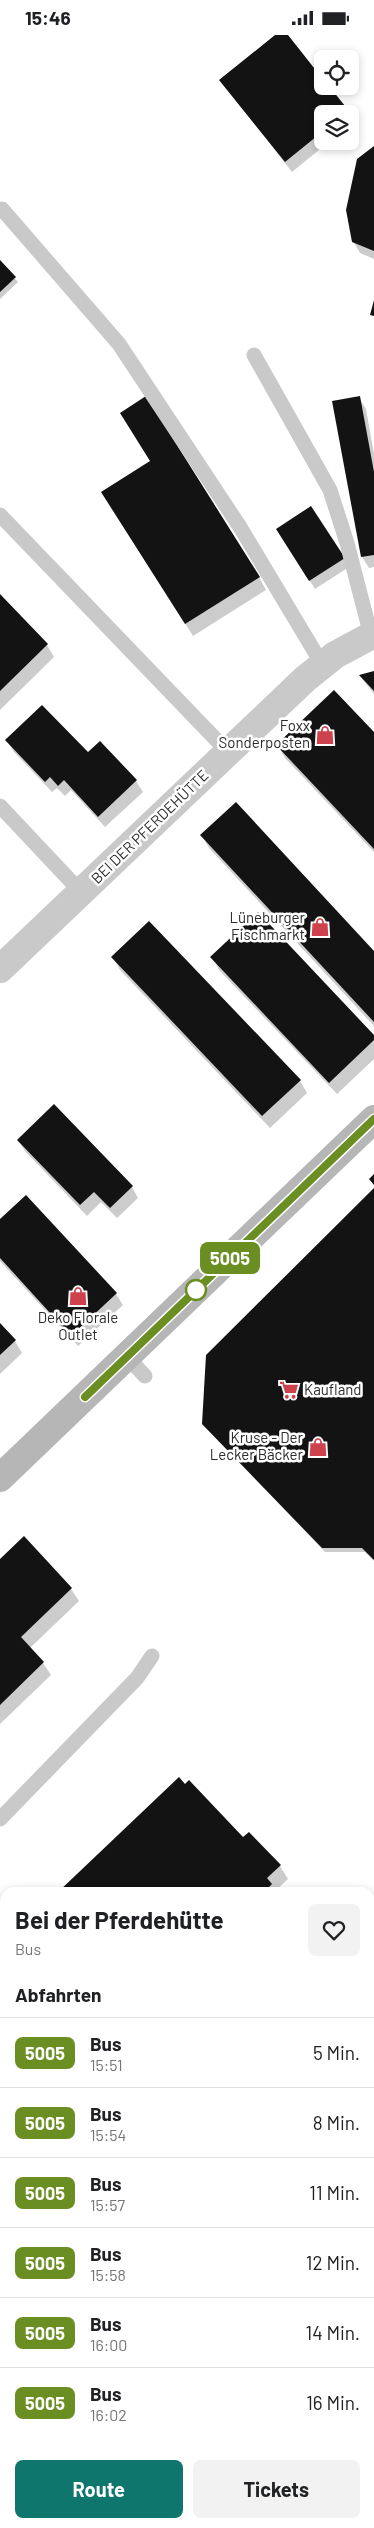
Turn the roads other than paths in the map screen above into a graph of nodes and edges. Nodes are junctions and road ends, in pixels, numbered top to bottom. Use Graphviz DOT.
graph roads {
  1 [pos="2,209"];
  2 [pos="254,355"];
  3 [pos="0,515"];
  4 [pos="373,635"];
  5 [pos="322,664"];
  6 [pos="228,752"];
  7 [pos="0,805"];
  8 [pos="82,892"];
  9 [pos="0,969"];
  10 [pos="374,1119"];
  11 [pos="0,1478"];
  12 [pos="152,1655"];
  13 [pos="0,1819"];
  1 -- 5 [label="lane"];
  2 -- 4 [label="lane"];
  3 -- 6 [label="lane"];
  4 -- 5 [label="street, BEI DER PFERDEHÜTTE"];
  5 -- 6 [label="street, BEI DER PFERDEHÜTTE"];
  6 -- 8 [label="street, BEI DER PFERDEHÜTTE"];
  7 -- 8 [label="lane"];
  8 -- 9 [label="street, BEI DER PFERDEHÜTTE"];
  10 -- 11 [label="street"];
  12 -- 13 [label="lane"];
}
